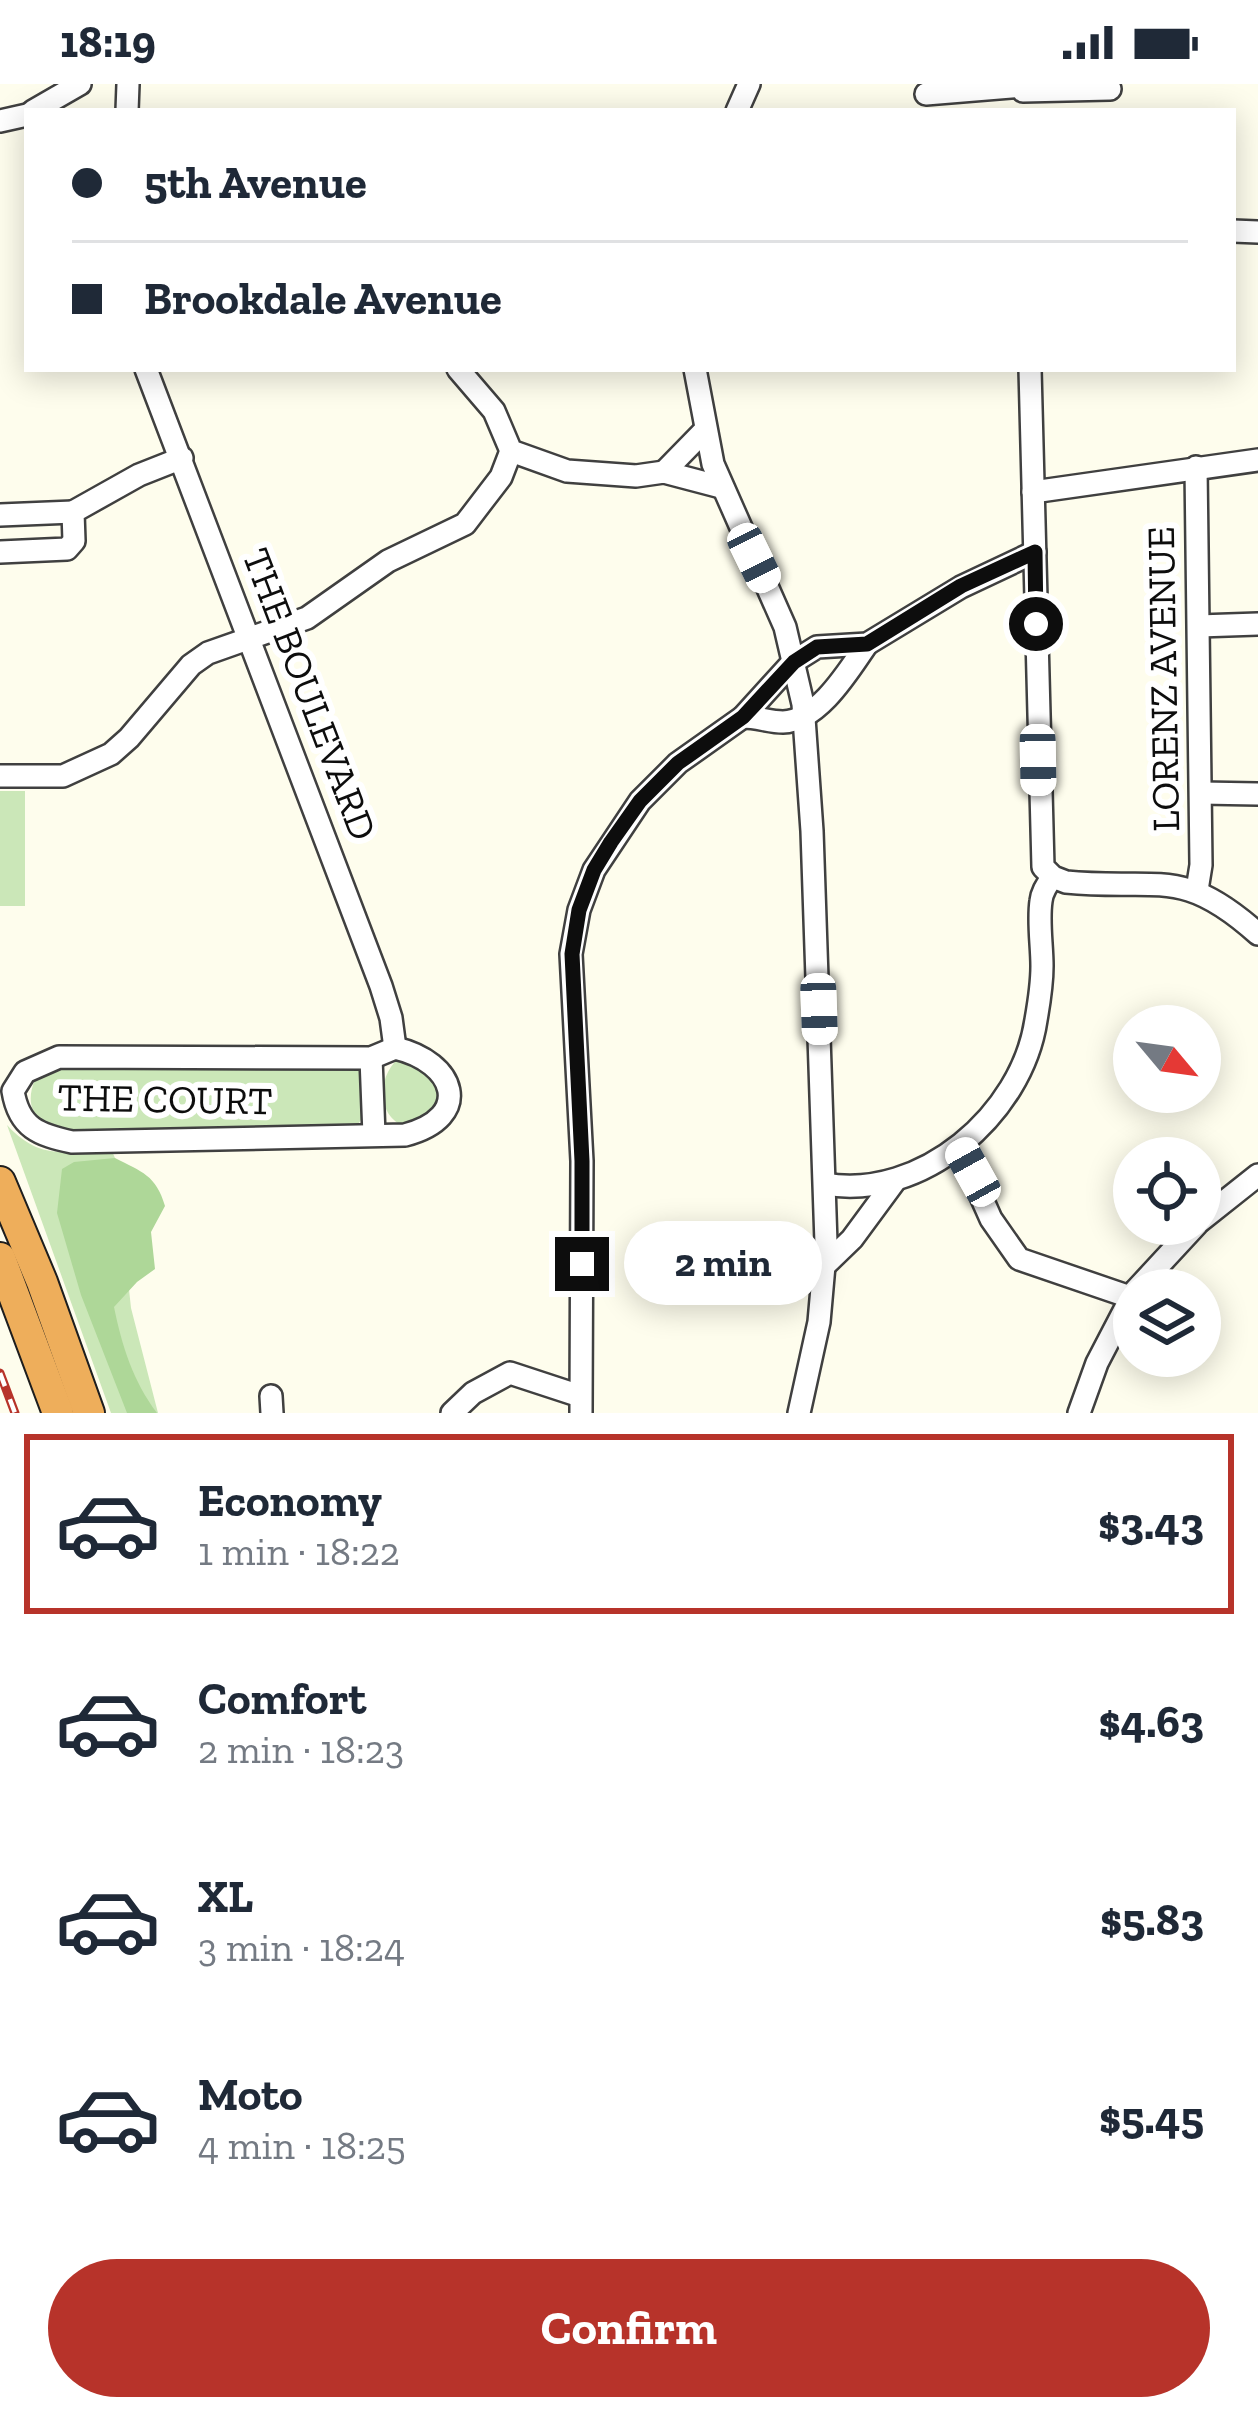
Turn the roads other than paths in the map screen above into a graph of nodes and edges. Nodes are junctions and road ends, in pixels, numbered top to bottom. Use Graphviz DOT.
graph roads {
  1 [pos="80,84"];
  2 [pos="1110,89"];
  3 [pos="1024,93"];
  4 [pos="926,94"];
  5 [pos="38,108"];
  6 [pos="147,372"];
  7 [pos="461,372"];
  8 [pos="695,372"];
  9 [pos="1030,372"];
  10 [pos="705,430"];
  11 [pos="511,451"];
  12 [pos="182,458"];
  13 [pos="1258,460"];
  14 [pos="1196,467"];
  15 [pos="664,472"];
  16 [pos="721,487"];
  17 [pos="1034,492"];
  18 [pos="73,512"];
  19 [pos="0,514"];
  20 [pos="0,552"];
  21 [pos="1035,552"];
  22 [pos="1258,624"];
  23 [pos="1199,626"];
  24 [pos="251,640"];
  25 [pos="867,644"];
  26 [pos="794,662"];
  27 [pos="743,717"];
  28 [pos="804,717"];
  29 [pos="0,776"];
  30 [pos="1201,793"];
  31 [pos="1258,794"];
  32 [pos="1053,877"];
  33 [pos="1197,890"];
  34 [pos="1258,934"];
  35 [pos="395,1048"];
  36 [pos="370,1058"];
  37 [pos="374,1136"];
  38 [pos="959,1147"];
  39 [pos="1258,1174"];
  40 [pos="894,1182"];
  41 [pos="0,1183"];
  42 [pos="825,1184"];
  43 [pos="1221,1204"];
  44 [pos="1178,1245"];
  45 [pos="0,1258"];
  46 [pos="825,1265"];
  47 [pos="1155,1269"];
  48 [pos="1113,1287"];
  49 [pos="1113,1332"];
  50 [pos="580,1404"];
  51 [pos="58,1413"];
  52 [pos="89,1413"];
  53 [pos="452,1413"];
  54 [pos="799,1413"];
  55 [pos="1079,1413"];
  1 -- 5 [label="street"];
  2 -- 3 [label="street"];
  3 -- 4 [label="street"];
  6 -- 12 [label="street, THE BOULEVARD"];
  7 -- 11 [label="street"];
  8 -- 10 [label="street"];
  9 -- 17 [label="street"];
  10 -- 15 [label="street"];
  10 -- 16 [label="street"];
  11 -- 15 [label="street"];
  11 -- 24 [label="street"];
  12 -- 18 [label="street"];
  12 -- 24 [label="street, THE BOULEVARD"];
  13 -- 14 [label="street"];
  14 -- 17 [label="street"];
  14 -- 23 [label="street, LORENZ AVENUE"];
  15 -- 16 [label="street"];
  16 -- 26 [label="street"];
  17 -- 21 [label="street"];
  18 -- 19 [label="street"];
  18 -- 20 [label="street"];
  21 -- 25 [label="street"];
  21 -- 32 [label="street"];
  22 -- 23 [label="street"];
  23 -- 30 [label="street, LORENZ AVENUE"];
  24 -- 29 [label="street"];
  24 -- 35 [label="street, THE BOULEVARD"];
  25 -- 26 [label="street"];
  25 -- 28 [label="street"];
  26 -- 27 [label="street"];
  26 -- 28 [label="street"];
  27 -- 28 [label="street"];
  27 -- 50 [label="street"];
  28 -- 42 [label="street"];
  30 -- 31 [label="street"];
  30 -- 33 [label="street, LORENZ AVENUE"];
  32 -- 33 [label="street"];
  32 -- 38 [label="street"];
  33 -- 34 [label="street"];
  35 -- 36 [label="street, THE COURT"];
  35 -- 37 [label="street, THE COURT"];
  36 -- 37 [label="street"];
  36 -- 37 [label="street, THE COURT"];
  38 -- 40 [label="street"];
  38 -- 48 [label="street"];
  39 -- 43 [label="street"];
  40 -- 42 [label="street"];
  40 -- 46 [label="street"];
  41 -- 52 [label="highway"];
  42 -- 46 [label="street"];
  44 -- 47 [label="street"];
  45 -- 51 [label="highway"];
  46 -- 54 [label="street"];
  49 -- 55 [label="street"];
  50 -- 53 [label="street"];
}
